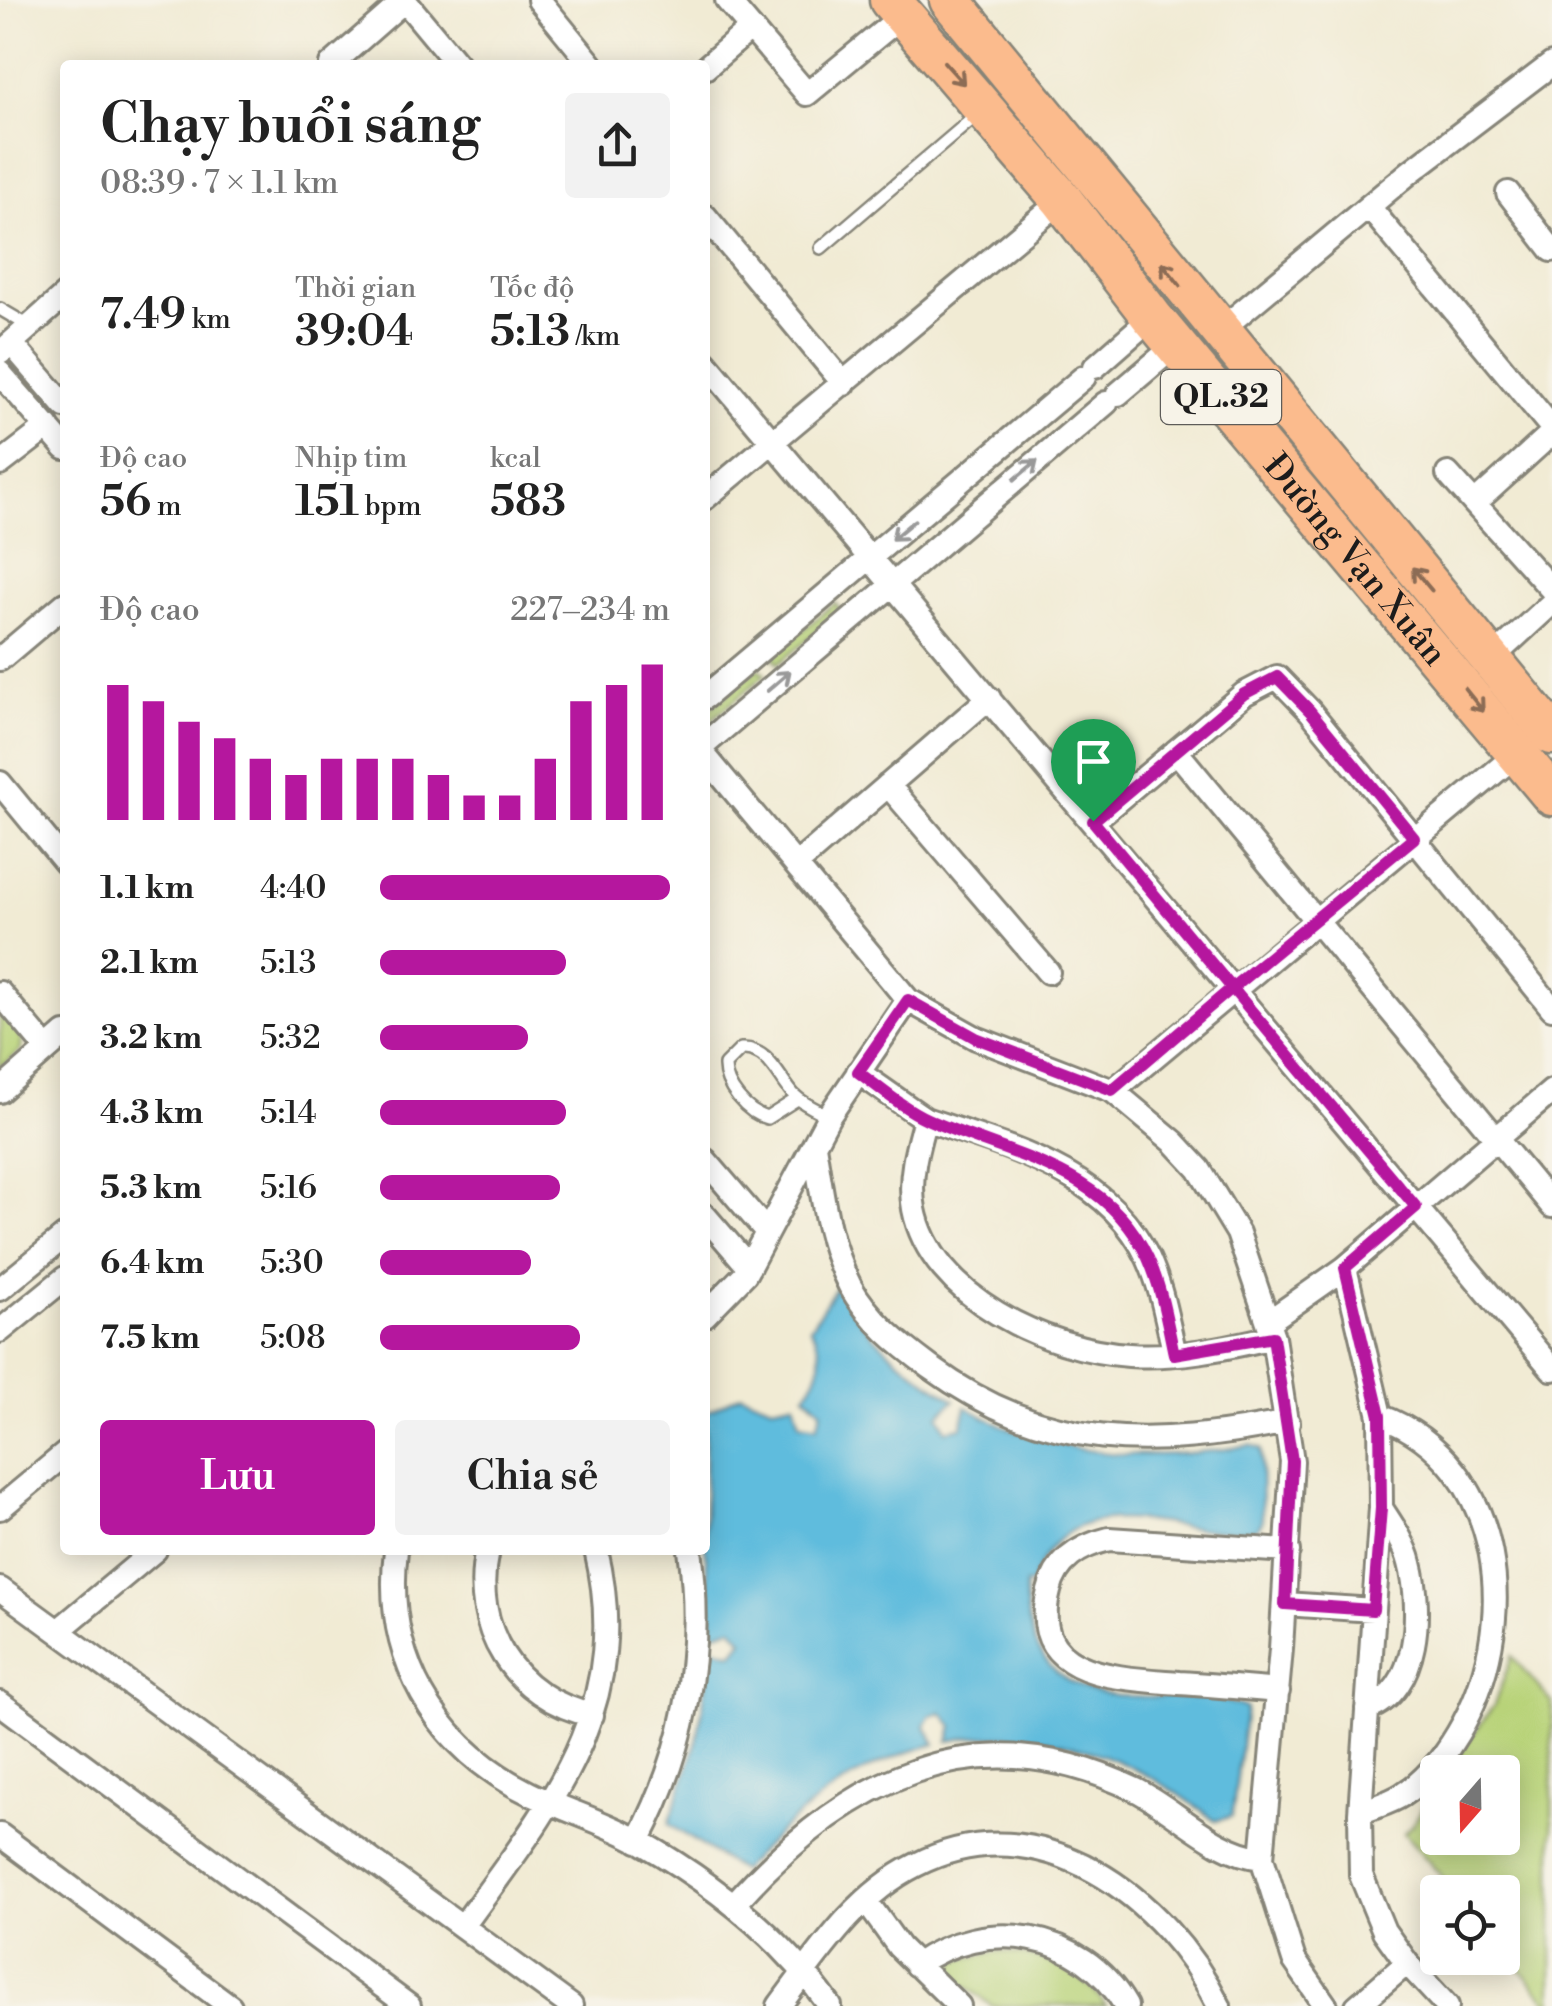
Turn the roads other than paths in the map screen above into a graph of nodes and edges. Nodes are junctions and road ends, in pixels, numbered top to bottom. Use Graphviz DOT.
graph roads {
  1 [pos="405,0"];
  2 [pos="539,0"];
  3 [pos="727,0"];
  4 [pos="950,0"];
  5 [pos="896,7"];
  6 [pos="751,28"];
  7 [pos="337,60"];
  8 [pos="454,60"];
  9 [pos="588,60"];
  10 [pos="710,64"];
  11 [pos="1552,64"];
  12 [pos="985,108"];
  13 [pos="1508,193"];
  14 [pos="1062,200"];
  15 [pos="1369,207"];
  16 [pos="710,222"];
  17 [pos="821,248"];
  18 [pos="1552,250"];
  19 [pos="60,299"];
  20 [pos="0,309"];
  21 [pos="29,326"];
  22 [pos="1165,330"];
  23 [pos="1218,332"];
  24 [pos="5,348"];
  25 [pos="710,368"];
  26 [pos="0,373"];
  27 [pos="844,384"];
  28 [pos="60,401"];
  29 [pos="48,427"];
  30 [pos="1552,430"];
  31 [pos="60,442"];
  32 [pos="772,443"];
  33 [pos="0,464"];
  34 [pos="1448,474"];
  35 [pos="710,494"];
  36 [pos="1475,502"];
  37 [pos="870,558"];
  38 [pos="892,582"];
  39 [pos="1552,590"];
  40 [pos="1552,603"];
  41 [pos="60,608"];
  42 [pos="0,659"];
  43 [pos="1490,660"];
  44 [pos="710,693"];
  45 [pos="989,698"];
  46 [pos="710,740"];
  47 [pos="1535,744"];
  48 [pos="1176,751"];
  49 [pos="710,762"];
  50 [pos="0,783"];
  51 [pos="888,786"];
  52 [pos="1552,795"];
  53 [pos="1093,821"];
  54 [pos="1414,838"];
  55 [pos="60,856"];
  56 [pos="796,864"];
  57 [pos="1313,920"];
  58 [pos="1048,972"];
  59 [pos="1232,988"];
  60 [pos="0,993"];
  61 [pos="908,1000"];
  62 [pos="1552,1008"];
  63 [pos="56,1042"];
  64 [pos="858,1072"];
  65 [pos="1112,1090"];
  66 [pos="0,1091"];
  67 [pos="1552,1091"];
  68 [pos="797,1098"];
  69 [pos="828,1116"];
  70 [pos="925,1118"];
  71 [pos="1495,1141"];
  72 [pos="814,1145"];
  73 [pos="710,1166"];
  74 [pos="1552,1206"];
  75 [pos="1416,1207"];
  76 [pos="710,1222"];
  77 [pos="767,1232"];
  78 [pos="60,1240"];
  79 [pos="748,1267"];
  80 [pos="1345,1268"];
  81 [pos="60,1282"];
  82 [pos="0,1289"];
  83 [pos="710,1309"];
  84 [pos="1270,1330"];
  85 [pos="0,1331"];
  86 [pos="1174,1354"];
  87 [pos="1552,1369"];
  88 [pos="1380,1416"];
  89 [pos="1288,1422"];
  90 [pos="60,1458"];
  91 [pos="0,1508"];
  92 [pos="1381,1508"];
  93 [pos="1288,1550"];
  94 [pos="150,1555"];
  95 [pos="396,1555"];
  96 [pos="486,1555"];
  97 [pos="597,1555"];
  98 [pos="690,1555"];
  99 [pos="0,1590"];
  100 [pos="1285,1604"];
  101 [pos="1373,1610"];
  102 [pos="58,1631"];
  103 [pos="1278,1691"];
  104 [pos="0,1704"];
  105 [pos="1368,1709"];
  106 [pos="592,1714"];
  107 [pos="553,1803"];
  108 [pos="1360,1813"];
  109 [pos="0,1835"];
  110 [pos="638,1840"];
  111 [pos="1262,1858"];
  112 [pos="866,1901"];
  113 [pos="734,1904"];
  114 [pos="463,1926"];
  115 [pos="1407,1963"];
  116 [pos="916,1965"];
  117 [pos="804,1970"];
  118 [pos="230,2006"];
  119 [pos="409,2006"];
  120 [pos="571,2006"];
  121 [pos="779,2006"];
  122 [pos="830,2006"];
  123 [pos="959,2006"];
  124 [pos="1126,2006"];
  125 [pos="1220,2006"];
  126 [pos="1326,2006"];
  127 [pos="1357,2006"];
  128 [pos="1447,2006"];
  1 -- 7 [label="street"];
  1 -- 8 [label="street"];
  2 -- 9 [label="street"];
  3 -- 6 [label="street"];
  23 -- 4 [label="highway, Đường Vạn Xuân / QL.32, one-way"];
  5 -- 6 [label="street"];
  5 -- 12 [label="highway, Đường Vạn Xuân / QL.32, one-way"];
  6 -- 10 [label="street"];
  11 -- 15 [label="street"];
  12 -- 14 [label="highway, Đường Vạn Xuân / QL.32"];
  12 -- 17 [label="lane"];
  13 -- 18 [label="street"];
  14 -- 22 [label="highway, Đường Vạn Xuân / QL.32"];
  14 -- 27 [label="street"];
  15 -- 23 [label="street"];
  15 -- 30 [label="street"];
  16 -- 27 [label="street"];
  19 -- 21 [label="street"];
  20 -- 21 [label="lane"];
  21 -- 24 [label="street"];
  22 -- 37 [label="street, one-way"];
  38 -- 22 [label="street, one-way"];
  22 -- 47 [label="highway, Đường Vạn Xuân / QL.32, one-way"];
  43 -- 23 [label="highway, Đường Vạn Xuân / QL.32, one-way"];
  24 -- 28 [label="street"];
  25 -- 32 [label="street"];
  26 -- 29 [label="street"];
  27 -- 32 [label="street"];
  29 -- 31 [label="street"];
  29 -- 33 [label="street"];
  30 -- 36 [label="street"];
  32 -- 35 [label="street"];
  32 -- 37 [label="street"];
  34 -- 36 [label="street"];
  36 -- 39 [label="street"];
  37 -- 38 [label="street"];
  37 -- 44 [label="street"];
  38 -- 45 [label="street"];
  46 -- 38 [label="street, one-way"];
  40 -- 43 [label="street"];
  41 -- 42 [label="street"];
  43 -- 47 [label="highway, Đường Vạn Xuân / QL.32"];
  45 -- 51 [label="street"];
  45 -- 53 [label="street"];
  47 -- 52 [label="highway, Đường Vạn Xuân / QL.32"];
  47 -- 54 [label="street"];
  48 -- 53 [label="street"];
  48 -- 54 [label="street"];
  48 -- 57 [label="street"];
  49 -- 56 [label="street"];
  50 -- 55 [label="street"];
  51 -- 56 [label="street"];
  51 -- 58 [label="street"];
  53 -- 59 [label="street"];
  54 -- 57 [label="street"];
  54 -- 62 [label="street"];
  56 -- 61 [label="street"];
  57 -- 59 [label="street"];
  57 -- 71 [label="street"];
  59 -- 65 [label="street"];
  59 -- 75 [label="street"];
  60 -- 63 [label="street"];
  61 -- 64 [label="street"];
  61 -- 65 [label="street"];
  63 -- 66 [label="street"];
  64 -- 69 [label="street"];
  64 -- 70 [label="street"];
  65 -- 84 [label="street"];
  67 -- 71 [label="street"];
  68 -- 68 [label="lane"];
  68 -- 69 [label="lane"];
  69 -- 72 [label="street"];
  70 -- 86 [label="street"];
  70 -- 86 [label="street"];
  71 -- 74 [label="street"];
  71 -- 75 [label="street"];
  72 -- 77 [label="street"];
  72 -- 89 [label="street"];
  73 -- 77 [label="street"];
  75 -- 80 [label="street"];
  75 -- 87 [label="street"];
  76 -- 79 [label="street"];
  77 -- 79 [label="street"];
  78 -- 82 [label="street"];
  79 -- 83 [label="street"];
  80 -- 84 [label="street"];
  80 -- 88 [label="street"];
  81 -- 85 [label="street"];
  84 -- 86 [label="street"];
  84 -- 89 [label="street"];
  88 -- 92 [label="street"];
  88 -- 108 [label="street"];
  89 -- 93 [label="street"];
  90 -- 91 [label="street"];
  92 -- 101 [label="street"];
  92 -- 105 [label="street"];
  93 -- 100 [label="street"];
  93 -- 103 [label="street"];
  94 -- 102 [label="street"];
  95 -- 107 [label="street"];
  96 -- 106 [label="street"];
  97 -- 106 [label="street"];
  98 -- 110 [label="street"];
  99 -- 102 [label="street"];
  100 -- 101 [label="street"];
  100 -- 103 [label="street"];
  101 -- 105 [label="street"];
  102 -- 114 [label="street"];
  103 -- 111 [label="street"];
  104 -- 119 [label="street"];
  105 -- 108 [label="street"];
  106 -- 107 [label="street"];
  107 -- 110 [label="street"];
  107 -- 114 [label="street"];
  108 -- 115 [label="street"];
  109 -- 118 [label="street"];
  110 -- 113 [label="street"];
  111 -- 113 [label="street"];
  111 -- 126 [label="street"];
  112 -- 116 [label="street"];
  112 -- 117 [label="street"];
  112 -- 125 [label="street"];
  113 -- 117 [label="street"];
  114 -- 120 [label="street"];
  115 -- 127 [label="street"];
  115 -- 128 [label="street"];
  116 -- 123 [label="street"];
  116 -- 124 [label="street"];
  117 -- 121 [label="street"];
  117 -- 122 [label="street"];
}
